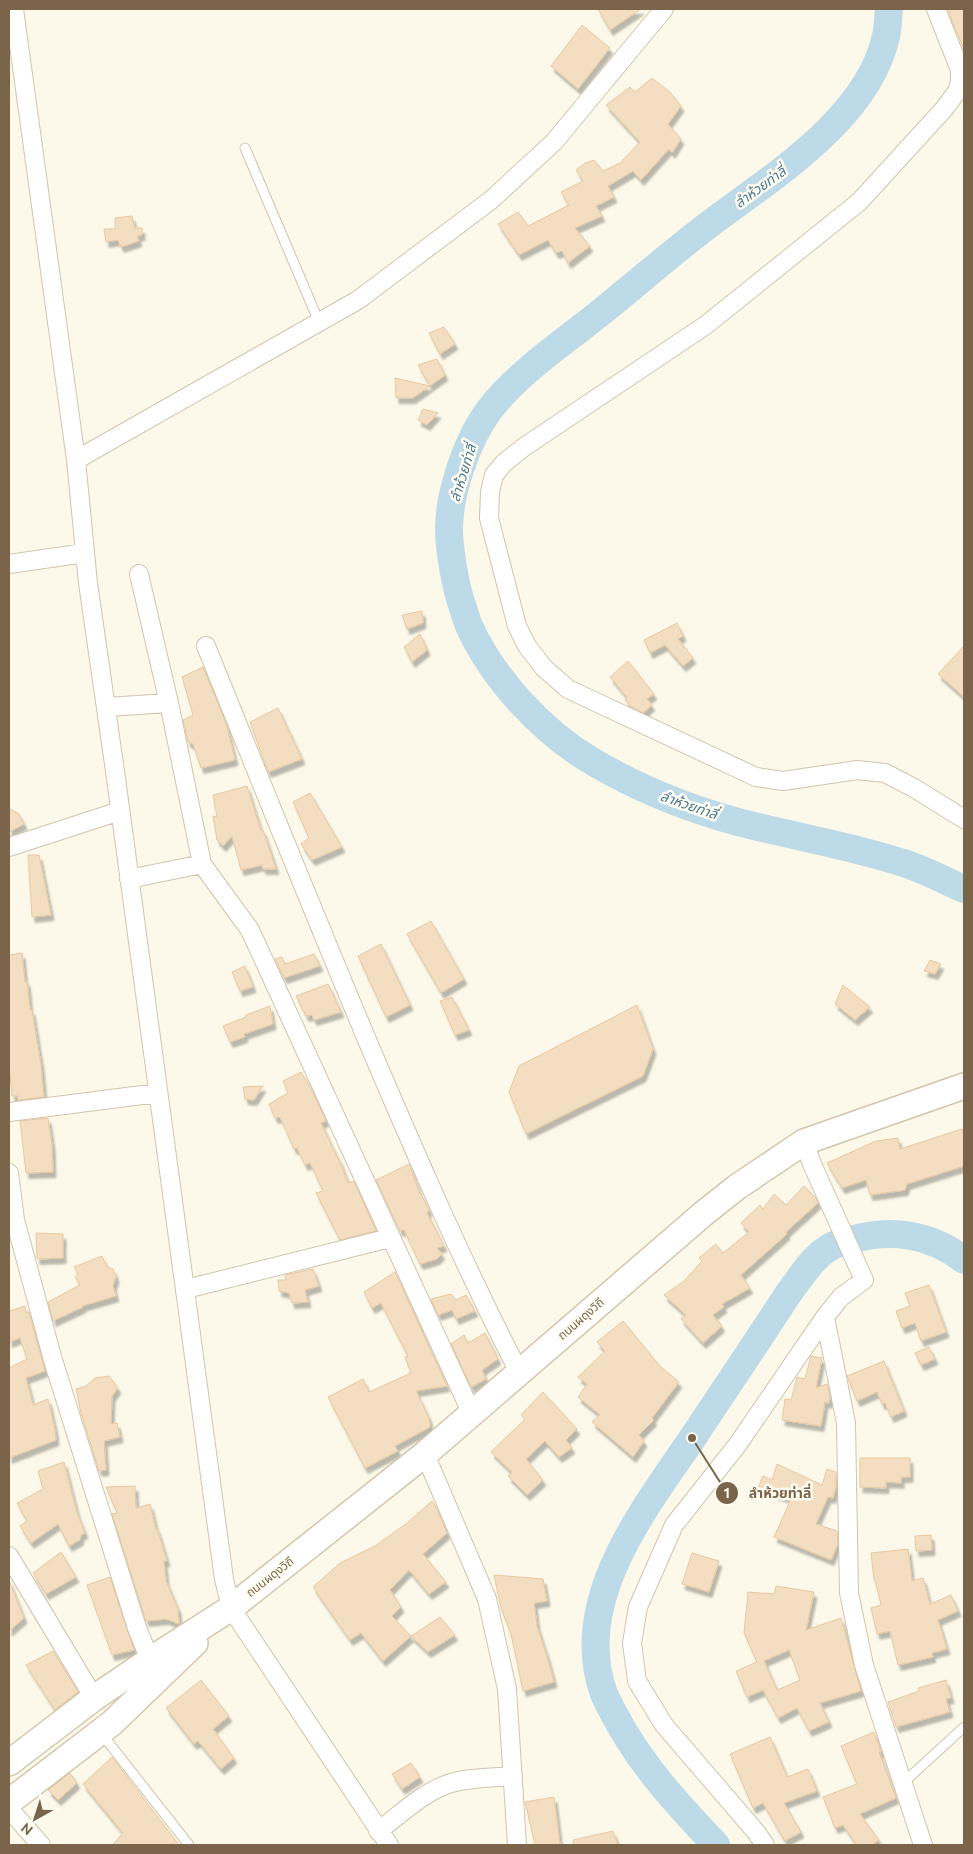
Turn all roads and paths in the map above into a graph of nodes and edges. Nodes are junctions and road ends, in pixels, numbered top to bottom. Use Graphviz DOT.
graph roads {
  1 [pos="14,9"];
  2 [pos="664,9"];
  3 [pos="936,9"];
  4 [pos="245,148"];
  5 [pos="319,322"];
  6 [pos="76,460"];
  7 [pos="85,553"];
  8 [pos="9,564"];
  9 [pos="139,574"];
  10 [pos="206,646"];
  11 [pos="169,703"];
  12 [pos="106,707"];
  13 [pos="120,811"];
  14 [pos="964,819"];
  15 [pos="9,847"];
  16 [pos="202,864"];
  17 [pos="130,879"];
  18 [pos="964,1086"];
  19 [pos="158,1093"];
  20 [pos="9,1112"];
  21 [pos="808,1153"];
  22 [pos="9,1173"];
  23 [pos="390,1238"];
  24 [pos="186,1289"];
  25 [pos="825,1317"];
  26 [pos="519,1372"];
  27 [pos="472,1414"];
  28 [pos="424,1454"];
  29 [pos="9,1556"];
  30 [pos="231,1608"];
  31 [pos="150,1660"];
  32 [pos="94,1698"];
  33 [pos="963,1728"];
  34 [pos="101,1732"];
  35 [pos="9,1763"];
  36 [pos="513,1776"];
  37 [pos="903,1783"];
  38 [pos="9,1802"];
  39 [pos="9,1809"];
  40 [pos="378,1831"];
  41 [pos="42,1845"];
  42 [pos="188,1845"];
  43 [pos="388,1845"];
  44 [pos="517,1845"];
  45 [pos="765,1845"];
  46 [pos="923,1845"];
  1 -- 6 [label="street"];
  2 -- 5 [label="street"];
  3 -- 14 [label="street"];
  4 -- 5 [label="lane"];
  5 -- 6 [label="street"];
  6 -- 7 [label="street"];
  7 -- 8 [label="street"];
  7 -- 12 [label="street"];
  9 -- 11 [label="street"];
  10 -- 26 [label="street"];
  11 -- 12 [label="street"];
  11 -- 16 [label="street"];
  12 -- 13 [label="street"];
  13 -- 15 [label="street"];
  13 -- 17 [label="street"];
  16 -- 17 [label="street"];
  16 -- 23 [label="street"];
  17 -- 19 [label="street"];
  18 -- 21 [label="main road, ถนนผดุงวิถี"];
  19 -- 20 [label="street"];
  19 -- 24 [label="street"];
  21 -- 25 [label="street"];
  21 -- 26 [label="main road, ถนนผดุงวิถี"];
  22 -- 31 [label="street"];
  23 -- 24 [label="street"];
  23 -- 27 [label="street"];
  24 -- 30 [label="street"];
  25 -- 37 [label="street"];
  25 -- 45 [label="street"];
  26 -- 27 [label="main road, ถนนผดุงวิถี"];
  27 -- 28 [label="main road, ถนนผดุงวิถี"];
  28 -- 30 [label="main road, ถนนผดุงวิถี"];
  28 -- 36 [label="street"];
  29 -- 32 [label="street"];
  30 -- 31 [label="main road"];
  30 -- 34 [label="main road"];
  30 -- 40 [label="street"];
  31 -- 32 [label="main road"];
  32 -- 35 [label="main road"];
  33 -- 37 [label="lane"];
  34 -- 38 [label="main road"];
  34 -- 42 [label="lane"];
  36 -- 40 [label="street"];
  36 -- 44 [label="street"];
  37 -- 46 [label="street"];
  39 -- 41 [label="street"];
  40 -- 43 [label="street"];
}
